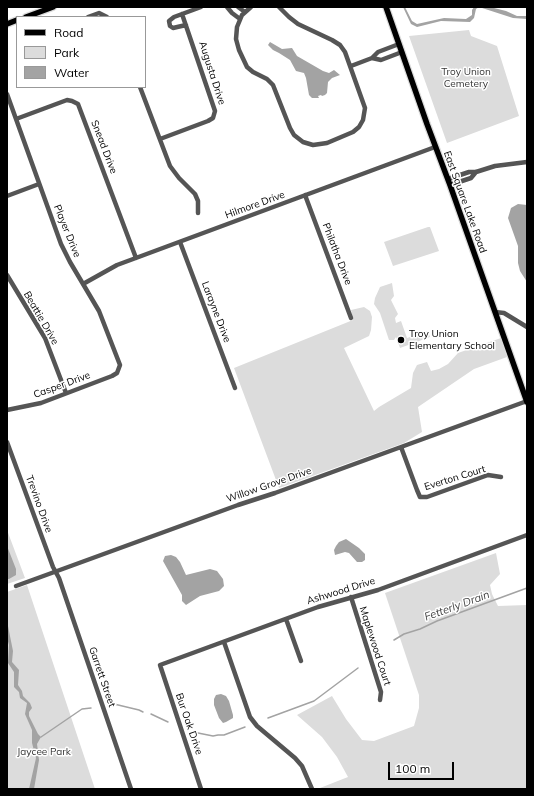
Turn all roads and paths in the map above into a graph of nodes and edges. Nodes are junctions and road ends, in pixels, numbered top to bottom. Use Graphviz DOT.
graph roads {
  1 [pos="53,7"];
  2 [pos="201,7"];
  3 [pos="227,7"];
  4 [pos="238,7"];
  5 [pos="250,7"];
  6 [pos="279,7"];
  7 [pos="386,7"];
  8 [pos="245,12"];
  9 [pos="182,14"];
  10 [pos="29,16"];
  11 [pos="91,16"];
  12 [pos="105,16"];
  13 [pos="240,19"];
  14 [pos="186,25"];
  15 [pos="399,44"];
  16 [pos="402,52"];
  17 [pos="372,58"];
  18 [pos="351,66"];
  19 [pos="140,88"];
  20 [pos="7,94"];
  21 [pos="16,119"];
  22 [pos="160,139"];
  23 [pos="435,147"];
  24 [pos="527,162"];
  25 [pos="449,182"];
  26 [pos="39,184"];
  27 [pos="7,196"];
  28 [pos="305,196"];
  29 [pos="198,213"];
  30 [pos="180,242"];
  31 [pos="136,258"];
  32 [pos="7,275"];
  33 [pos="83,284"];
  34 [pos="495,312"];
  35 [pos="351,318"];
  36 [pos="527,327"];
  37 [pos="119,369"];
  38 [pos="235,388"];
  39 [pos="66,393"];
  40 [pos="527,401"];
  41 [pos="7,410"];
  42 [pos="7,442"];
  43 [pos="401,447"];
  44 [pos="501,477"];
  45 [pos="527,535"];
  46 [pos="55,572"];
  47 [pos="16,586"];
  48 [pos="351,598"];
  49 [pos="286,619"];
  50 [pos="224,642"];
  51 [pos="301,661"];
  52 [pos="160,665"];
  53 [pos="380,700"];
  54 [pos="131,789"];
  55 [pos="201,789"];
  56 [pos="312,789"];
  1 -- 10 [label="main road"];
  2 -- 9 [label="street"];
  3 -- 13 [label="street"];
  4 -- 8 [label="street"];
  5 -- 8 [label="street"];
  6 -- 18 [label="street"];
  7 -- 15 [label="main road, East Square Lake Road"];
  8 -- 13 [label="street"];
  9 -- 14 [label="street, Augusta Drive"];
  9 -- 14 [label="street"];
  11 -- 12 [label="street"];
  13 -- 18 [label="street"];
  14 -- 22 [label="street, Augusta Drive"];
  15 -- 16 [label="main road, East Square Lake Road"];
  15 -- 17 [label="street"];
  16 -- 17 [label="street"];
  16 -- 23 [label="main road, East Square Lake Road"];
  17 -- 18 [label="street"];
  19 -- 22 [label="street"];
  20 -- 21 [label="street, Player Drive"];
  21 -- 26 [label="street, Player Drive"];
  21 -- 31 [label="street, Snead Drive"];
  22 -- 29 [label="street"];
  23 -- 25 [label="main road, East Square Lake Road"];
  23 -- 28 [label="street, Hilmore Drive"];
  24 -- 25 [label="street"];
  25 -- 34 [label="main road, East Square Lake Road"];
  26 -- 27 [label="street"];
  26 -- 33 [label="street, Player Drive"];
  28 -- 30 [label="street, Hilmore Drive"];
  28 -- 35 [label="street, Philatha Drive"];
  30 -- 31 [label="street, Hilmore Drive"];
  30 -- 38 [label="street, Larayne Drive"];
  31 -- 33 [label="street, Hilmore Drive"];
  32 -- 39 [label="street, Beattie Drive"];
  33 -- 37 [label="street, Player Drive"];
  34 -- 36 [label="street"];
  34 -- 40 [label="main road, East Square Lake Road"];
  37 -- 39 [label="street, Casper Drive"];
  39 -- 41 [label="street, Casper Drive"];
  40 -- 43 [label="street, Willow Grove Drive"];
  42 -- 46 [label="street, Trevino Drive"];
  43 -- 44 [label="street, Everton Court"];
  43 -- 46 [label="street, Willow Grove Drive"];
  45 -- 48 [label="street, Ashwood Drive"];
  46 -- 47 [label="street, Willow Grove Drive"];
  46 -- 54 [label="street, Garrett Street"];
  48 -- 49 [label="street, Ashwood Drive"];
  48 -- 53 [label="street, Maplewood Court"];
  49 -- 50 [label="street, Ashwood Drive"];
  49 -- 51 [label="street"];
  50 -- 52 [label="street, Ashwood Drive"];
  50 -- 56 [label="street"];
  52 -- 55 [label="street, Bur Oak Drive"];
}
